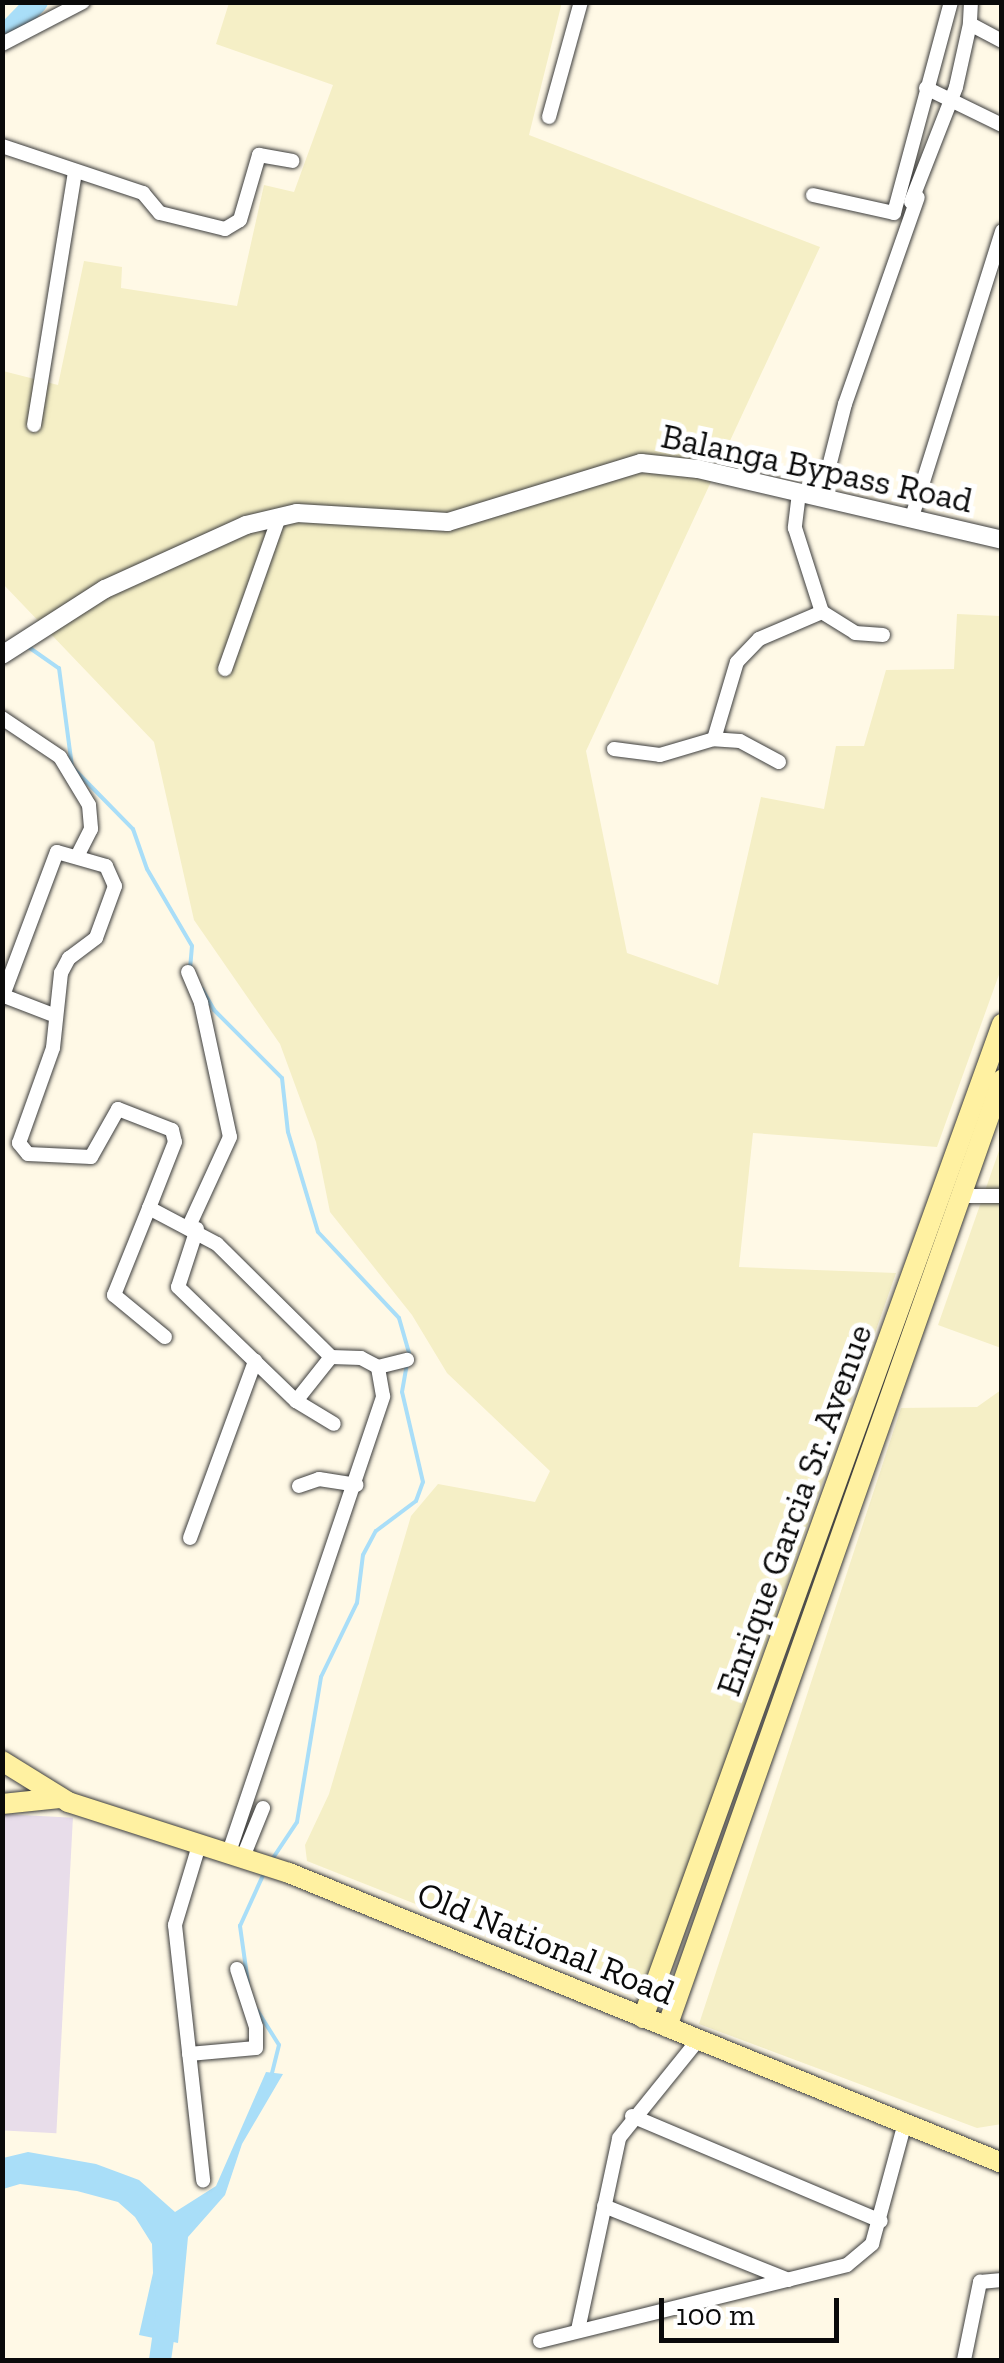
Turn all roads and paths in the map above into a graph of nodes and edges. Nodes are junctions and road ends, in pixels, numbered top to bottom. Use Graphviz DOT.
graph roads {
  1 [pos="83,2"];
  2 [pos="581,2"];
  3 [pos="951,2"];
  4 [pos="971,2"];
  5 [pos="970,24"];
  6 [pos="1002,42"];
  7 [pos="2,44"];
  8 [pos="926,88"];
  9 [pos="950,102"];
  10 [pos="549,117"];
  11 [pos="1002,124"];
  12 [pos="2,146"];
  13 [pos="292,161"];
  14 [pos="75,171"];
  15 [pos="814,195"];
  16 [pos="918,197"];
  17 [pos="894,213"];
  18 [pos="1002,232"];
  19 [pos="34,425"];
  20 [pos="799,492"];
  21 [pos="821,498"];
  22 [pos="279,518"];
  23 [pos="911,520"];
  24 [pos="1002,540"];
  25 [pos="822,612"];
  26 [pos="883,636"];
  27 [pos="2,656"];
  28 [pos="225,669"];
  29 [pos="2,718"];
  30 [pos="714,740"];
  31 [pos="614,749"];
  32 [pos="779,762"];
  33 [pos="79,854"];
  34 [pos="188,972"];
  35 [pos="3,997"];
  36 [pos="51,1014"];
  37 [pos="1002,1024"];
  38 [pos="1002,1080"];
  39 [pos="961,1196"];
  40 [pos="1002,1196"];
  41 [pos="149,1208"];
  42 [pos="193,1227"];
  43 [pos="926,1269"];
  44 [pos="165,1337"];
  45 [pos="331,1357"];
  46 [pos="256,1360"];
  47 [pos="408,1360"];
  48 [pos="378,1368"];
  49 [pos="296,1400"];
  50 [pos="334,1424"];
  51 [pos="357,1485"];
  52 [pos="299,1486"];
  53 [pos="190,1538"];
  54 [pos="2,1761"];
  55 [pos="60,1798"];
  56 [pos="2,1804"];
  57 [pos="263,1808"];
  58 [pos="200,1842"];
  59 [pos="251,1860"];
  60 [pos="238,1969"];
  61 [pos="643,2018"];
  62 [pos="667,2028"];
  63 [pos="698,2040"];
  64 [pos="189,2054"];
  65 [pos="632,2116"];
  66 [pos="904,2126"];
  67 [pos="1002,2163"];
  68 [pos="203,2180"];
  69 [pos="604,2206"];
  70 [pos="881,2221"];
  71 [pos="789,2280"];
  72 [pos="1002,2280"];
  73 [pos="578,2330"];
  74 [pos="540,2341"];
  75 [pos="964,2360"];
  1 -- 7 [label="street"];
  2 -- 10 [label="street"];
  3 -- 8 [label="street"];
  4 -- 5 [label="street"];
  5 -- 6 [label="street"];
  5 -- 9 [label="street"];
  8 -- 9 [label="street"];
  8 -- 17 [label="street"];
  9 -- 11 [label="street"];
  9 -- 16 [label="street"];
  12 -- 14 [label="street"];
  13 -- 14 [label="street"];
  14 -- 19 [label="street"];
  15 -- 17 [label="street"];
  16 -- 17 [label="street"];
  16 -- 21 [label="street"];
  18 -- 23 [label="street"];
  20 -- 21 [label="street, Balanga Bypass Road"];
  20 -- 22 [label="street, Balanga Bypass Road"];
  20 -- 25 [label="street"];
  21 -- 23 [label="street, Balanga Bypass Road"];
  22 -- 27 [label="street, Balanga Bypass Road"];
  22 -- 28 [label="street"];
  23 -- 24 [label="street, Balanga Bypass Road"];
  25 -- 26 [label="street"];
  25 -- 30 [label="street"];
  29 -- 33 [label="street"];
  30 -- 31 [label="street"];
  30 -- 32 [label="street"];
  33 -- 35 [label="street"];
  33 -- 36 [label="street"];
  34 -- 42 [label="street"];
  35 -- 36 [label="street"];
  36 -- 41 [label="street"];
  37 -- 43 [label="main road, Enrique Garcia Sr. Avenue"];
  38 -- 39 [label="main road, Enrique Garcia Sr. Avenue"];
  39 -- 40 [label="street"];
  39 -- 43 [label="main road, Enrique Garcia Sr. Avenue"];
  41 -- 42 [label="street"];
  41 -- 44 [label="street"];
  42 -- 45 [label="street"];
  42 -- 46 [label="street"];
  43 -- 61 [label="main road, Enrique Garcia Sr. Avenue"];
  43 -- 62 [label="main road, Enrique Garcia Sr. Avenue"];
  45 -- 48 [label="street"];
  45 -- 49 [label="street"];
  46 -- 49 [label="street"];
  46 -- 53 [label="street"];
  47 -- 48 [label="street"];
  48 -- 51 [label="street"];
  49 -- 50 [label="street"];
  51 -- 52 [label="street"];
  51 -- 59 [label="street"];
  54 -- 55 [label="main road"];
  55 -- 56 [label="main road"];
  55 -- 58 [label="main road, Old National Road"];
  57 -- 59 [label="street"];
  58 -- 59 [label="main road, Old National Road"];
  58 -- 64 [label="street"];
  59 -- 61 [label="main road, Old National Road"];
  60 -- 64 [label="street"];
  61 -- 62 [label="main road, Old National Road"];
  62 -- 63 [label="main road, Old National Road"];
  63 -- 65 [label="street"];
  63 -- 66 [label="main road, Old National Road"];
  64 -- 68 [label="street"];
  65 -- 69 [label="street"];
  65 -- 70 [label="street"];
  66 -- 67 [label="main road, Old National Road"];
  66 -- 70 [label="street"];
  69 -- 71 [label="street"];
  69 -- 73 [label="street"];
  70 -- 71 [label="street"];
  71 -- 73 [label="street"];
  72 -- 75 [label="street"];
  73 -- 74 [label="street"];
}
